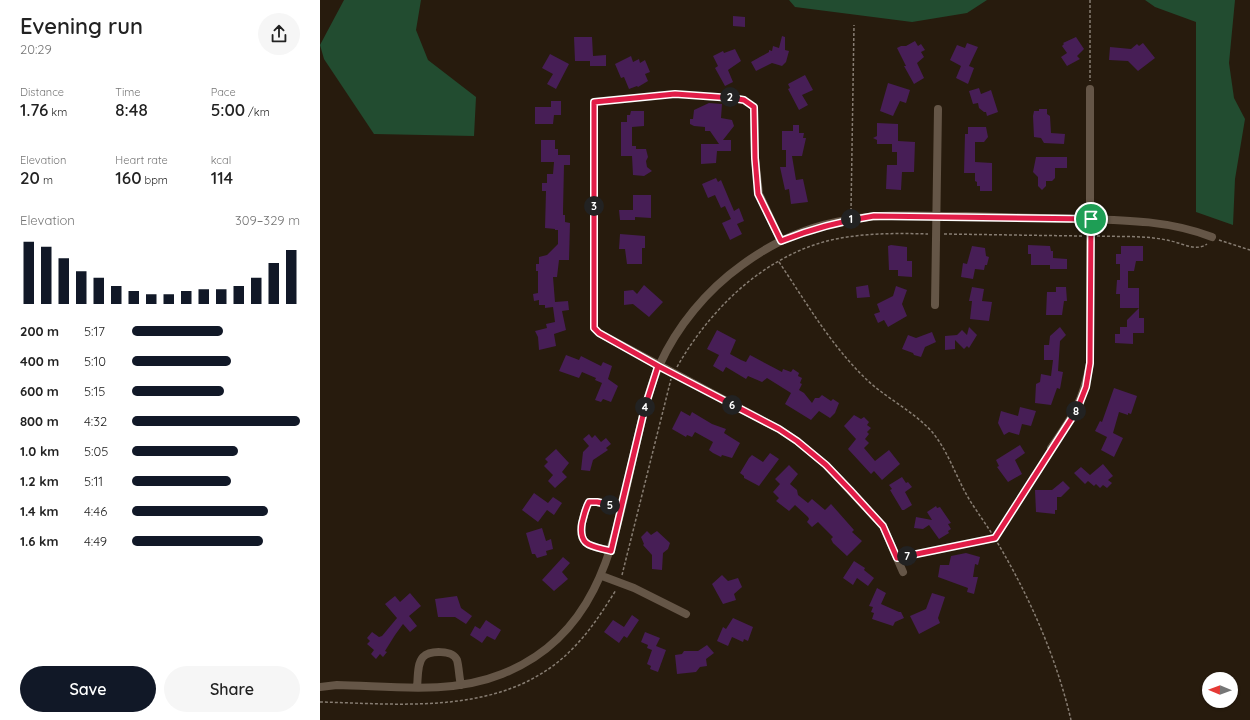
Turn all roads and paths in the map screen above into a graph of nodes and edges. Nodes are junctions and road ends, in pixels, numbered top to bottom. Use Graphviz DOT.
graph roads {
  1 [pos="1090,0"];
  2 [pos="854,25"];
  3 [pos="1090,89"];
  4 [pos="594,102"];
  5 [pos="754,107"];
  6 [pos="938,109"];
  7 [pos="936,216"];
  8 [pos="851,219"];
  9 [pos="1091,219"];
  10 [pos="932,234"];
  11 [pos="943,234"];
  12 [pos="1086,236"];
  13 [pos="1098,236"];
  14 [pos="1212,237"];
  15 [pos="781,241"];
  16 [pos="1250,250"];
  17 [pos="779,262"];
  18 [pos="935,305"];
  19 [pos="658,366"];
  20 [pos="676,369"];
  21 [pos="671,380"];
  22 [pos="1051,448"];
  23 [pos="621,507"];
  24 [pos="995,538"];
  25 [pos="611,551"];
  26 [pos="897,558"];
  27 [pos="903,572"];
  28 [pos="622,575"];
  29 [pos="602,576"];
  30 [pos="686,614"];
  31 [pos="320,681"];
  32 [pos="337,685"];
  33 [pos="461,685"];
  34 [pos="320,687"];
  35 [pos="417,687"];
  36 [pos="1070,720"];
  1 -- 3 [label="path"];
  2 -- 8 [label="path"];
  3 -- 9 [label="street"];
  4 -- 5 [label="path"];
  4 -- 19 [label="street"];
  5 -- 15 [label="street"];
  6 -- 7 [label="street"];
  7 -- 8 [label="street"];
  7 -- 9 [label="street"];
  7 -- 18 [label="street"];
  8 -- 15 [label="street"];
  9 -- 14 [label="street"];
  9 -- 22 [label="street"];
  10 -- 17 [label="path"];
  11 -- 12 [label="path"];
  13 -- 14 [label="path"];
  14 -- 16 [label="path"];
  15 -- 19 [label="street"];
  17 -- 20 [label="path"];
  17 -- 24 [label="path"];
  19 -- 23 [label="street"];
  19 -- 26 [label="street"];
  21 -- 28 [label="path"];
  22 -- 24 [label="path"];
  23 -- 25 [label="street"];
  23 -- 25 [label="street"];
  24 -- 26 [label="path"];
  24 -- 36 [label="path"];
  25 -- 29 [label="street"];
  26 -- 27 [label="street"];
  29 -- 30 [label="street"];
  29 -- 33 [label="street"];
  31 -- 32 [label="street"];
  32 -- 34 [label="street"];
  32 -- 35 [label="street"];
  33 -- 35 [label="street"];
  33 -- 35 [label="street"];
}
